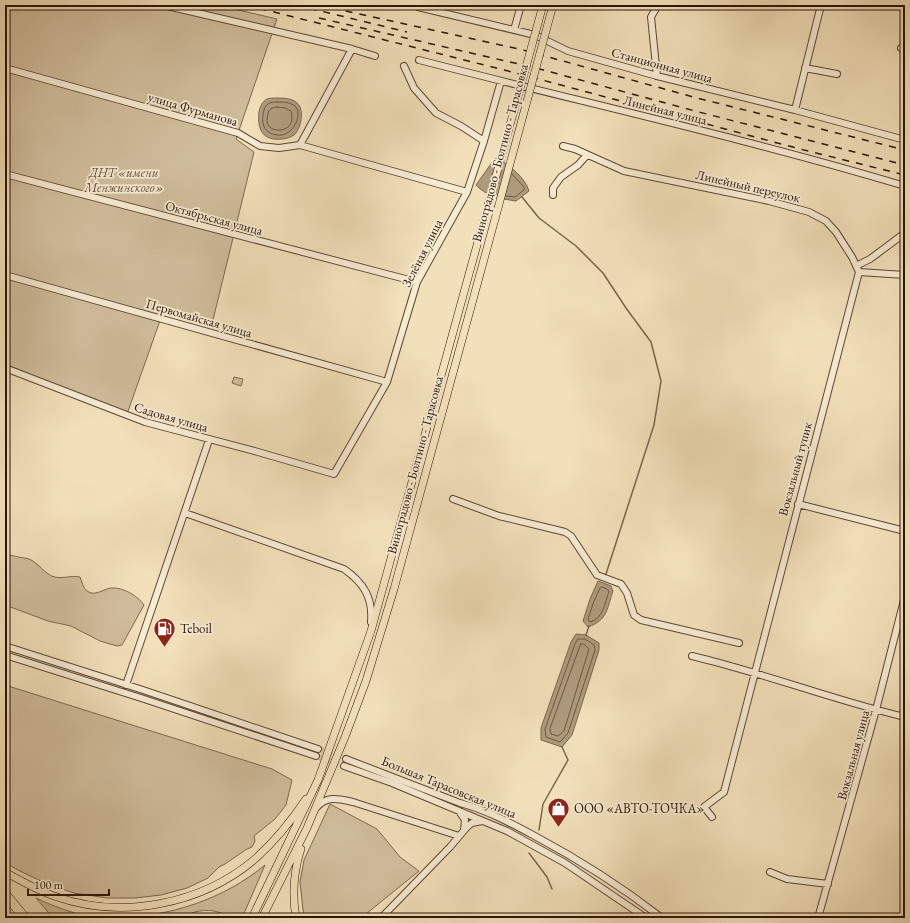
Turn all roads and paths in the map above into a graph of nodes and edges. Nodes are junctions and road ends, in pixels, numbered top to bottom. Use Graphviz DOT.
graph roads {
  1 [pos="163,5"];
  2 [pos="417,5"];
  3 [pos="521,5"];
  4 [pos="543,5"];
  5 [pos="553,5"];
  6 [pos="658,5"];
  7 [pos="821,5"];
  8 [pos="514,30"];
  9 [pos="352,49"];
  10 [pos="375,56"];
  11 [pos="419,60"];
  12 [pos="404,66"];
  13 [pos="5,68"];
  14 [pos="805,68"];
  15 [pos="837,74"];
  16 [pos="657,76"];
  17 [pos="501,81"];
  18 [pos="795,110"];
  19 [pos="905,140"];
  20 [pos="484,141"];
  21 [pos="300,145"];
  22 [pos="563,146"];
  23 [pos="587,155"];
  24 [pos="5,174"];
  25 [pos="905,186"];
  26 [pos="467,192"];
  27 [pos="553,195"];
  28 [pos="905,233"];
  29 [pos="857,269"];
  30 [pos="5,274"];
  31 [pos="905,275"];
  32 [pos="417,282"];
  33 [pos="5,368"];
  34 [pos="387,382"];
  35 [pos="210,440"];
  36 [pos="334,474"];
  37 [pos="453,499"];
  38 [pos="798,504"];
  39 [pos="185,513"];
  40 [pos="905,531"];
  41 [pos="905,596"];
  42 [pos="371,631"];
  43 [pos="739,644"];
  44 [pos="5,646"];
  45 [pos="5,655"];
  46 [pos="692,656"];
  47 [pos="755,673"];
  48 [pos="126,684"];
  49 [pos="876,710"];
  50 [pos="905,717"];
  51 [pos="318,749"];
  52 [pos="316,756"];
  53 [pos="346,759"];
  54 [pos="344,766"];
  55 [pos="318,780"];
  56 [pos="315,809"];
  57 [pos="459,811"];
  58 [pos="712,817"];
  59 [pos="484,821"];
  60 [pos="307,828"];
  61 [pos="464,830"];
  62 [pos="459,836"];
  63 [pos="5,872"];
  64 [pos="770,872"];
  65 [pos="828,884"];
  66 [pos="5,894"];
  67 [pos="26,918"];
  68 [pos="207,918"];
  69 [pos="211,918"];
  70 [pos="252,918"];
  71 [pos="262,918"];
  72 [pos="296,918"];
  73 [pos="381,918"];
  74 [pos="646,918"];
  75 [pos="662,918"];
  76 [pos="818,918"];
  1 -- 9 [label="street"];
  2 -- 8 [label="street, Станционная улица"];
  3 -- 8 [label="street"];
  4 -- 42 [label="main road, Виноградово - Болтино - Тарасовка, bridge"];
  5 -- 56 [label="main road, Виноградово - Болтино - Тарасовка, bridge"];
  6 -- 16 [label="street"];
  7 -- 14 [label="street"];
  8 -- 16 [label="street, Станционная улица"];
  9 -- 10 [label="street"];
  9 -- 21 [label="street"];
  11 -- 17 [label="street, Линейная улица"];
  12 -- 20 [label="street"];
  13 -- 21 [label="street, улица Фурманова"];
  14 -- 15 [label="street"];
  14 -- 18 [label="street"];
  16 -- 18 [label="street, Станционная улица"];
  17 -- 20 [label="street, Зелёная улица"];
  17 -- 25 [label="street, Линейная улица"];
  18 -- 19 [label="street, Станционная улица"];
  20 -- 26 [label="street, Зелёная улица"];
  21 -- 26 [label="street, улица Фурманова"];
  22 -- 23 [label="street, Линейный переулок"];
  23 -- 27 [label="street"];
  23 -- 29 [label="street, Линейный переулок"];
  24 -- 32 [label="street, Октябрьская улица"];
  26 -- 32 [label="street, Зелёная улица"];
  28 -- 29 [label="street"];
  29 -- 31 [label="street"];
  29 -- 38 [label="street, Вокзальный тупик"];
  30 -- 34 [label="street, Первомайская улица"];
  32 -- 34 [label="street, Зелёная улица"];
  33 -- 35 [label="street, Садовая улица"];
  34 -- 36 [label="street, Зелёная улица"];
  35 -- 36 [label="street, Садовая улица"];
  35 -- 39 [label="street"];
  37 -- 43 [label="street"];
  38 -- 40 [label="street"];
  38 -- 47 [label="street, Вокзальный тупик"];
  39 -- 42 [label="street"];
  39 -- 48 [label="street"];
  41 -- 49 [label="street, Вокзальная улица"];
  42 -- 55 [label="main road, Виноградово - Болтино - Тарасовка"];
  44 -- 48 [label="street"];
  45 -- 52 [label="street"];
  46 -- 47 [label="street"];
  47 -- 49 [label="street"];
  47 -- 58 [label="street, Вокзальный тупик"];
  48 -- 51 [label="street"];
  49 -- 50 [label="street"];
  49 -- 65 [label="street, Вокзальная улица"];
  53 -- 75 [label="street, Большая Тарасовская улица"];
  54 -- 57 [label="street, Большая Тарасовская улица"];
  55 -- 63 [label="main road"];
  55 -- 70 [label="main road, Виноградово - Болтино - Тарасовка"];
  56 -- 60 [label="main road, Виноградово - Болтино - Тарасовка"];
  56 -- 62 [label="street"];
  57 -- 59 [label="street, Большая Тарасовская улица"];
  57 -- 61 [label="street"];
  59 -- 61 [label="street"];
  59 -- 74 [label="street, Большая Тарасовская улица"];
  60 -- 71 [label="main road, Виноградово - Болтино - Тарасовка"];
  60 -- 72 [label="main road"];
  61 -- 62 [label="street"];
  62 -- 73 [label="street"];
  64 -- 65 [label="street"];
  65 -- 76 [label="street, Вокзальная улица"];
  66 -- 67 [label="highway"];
  68 -- 69 [label="street"];
}
